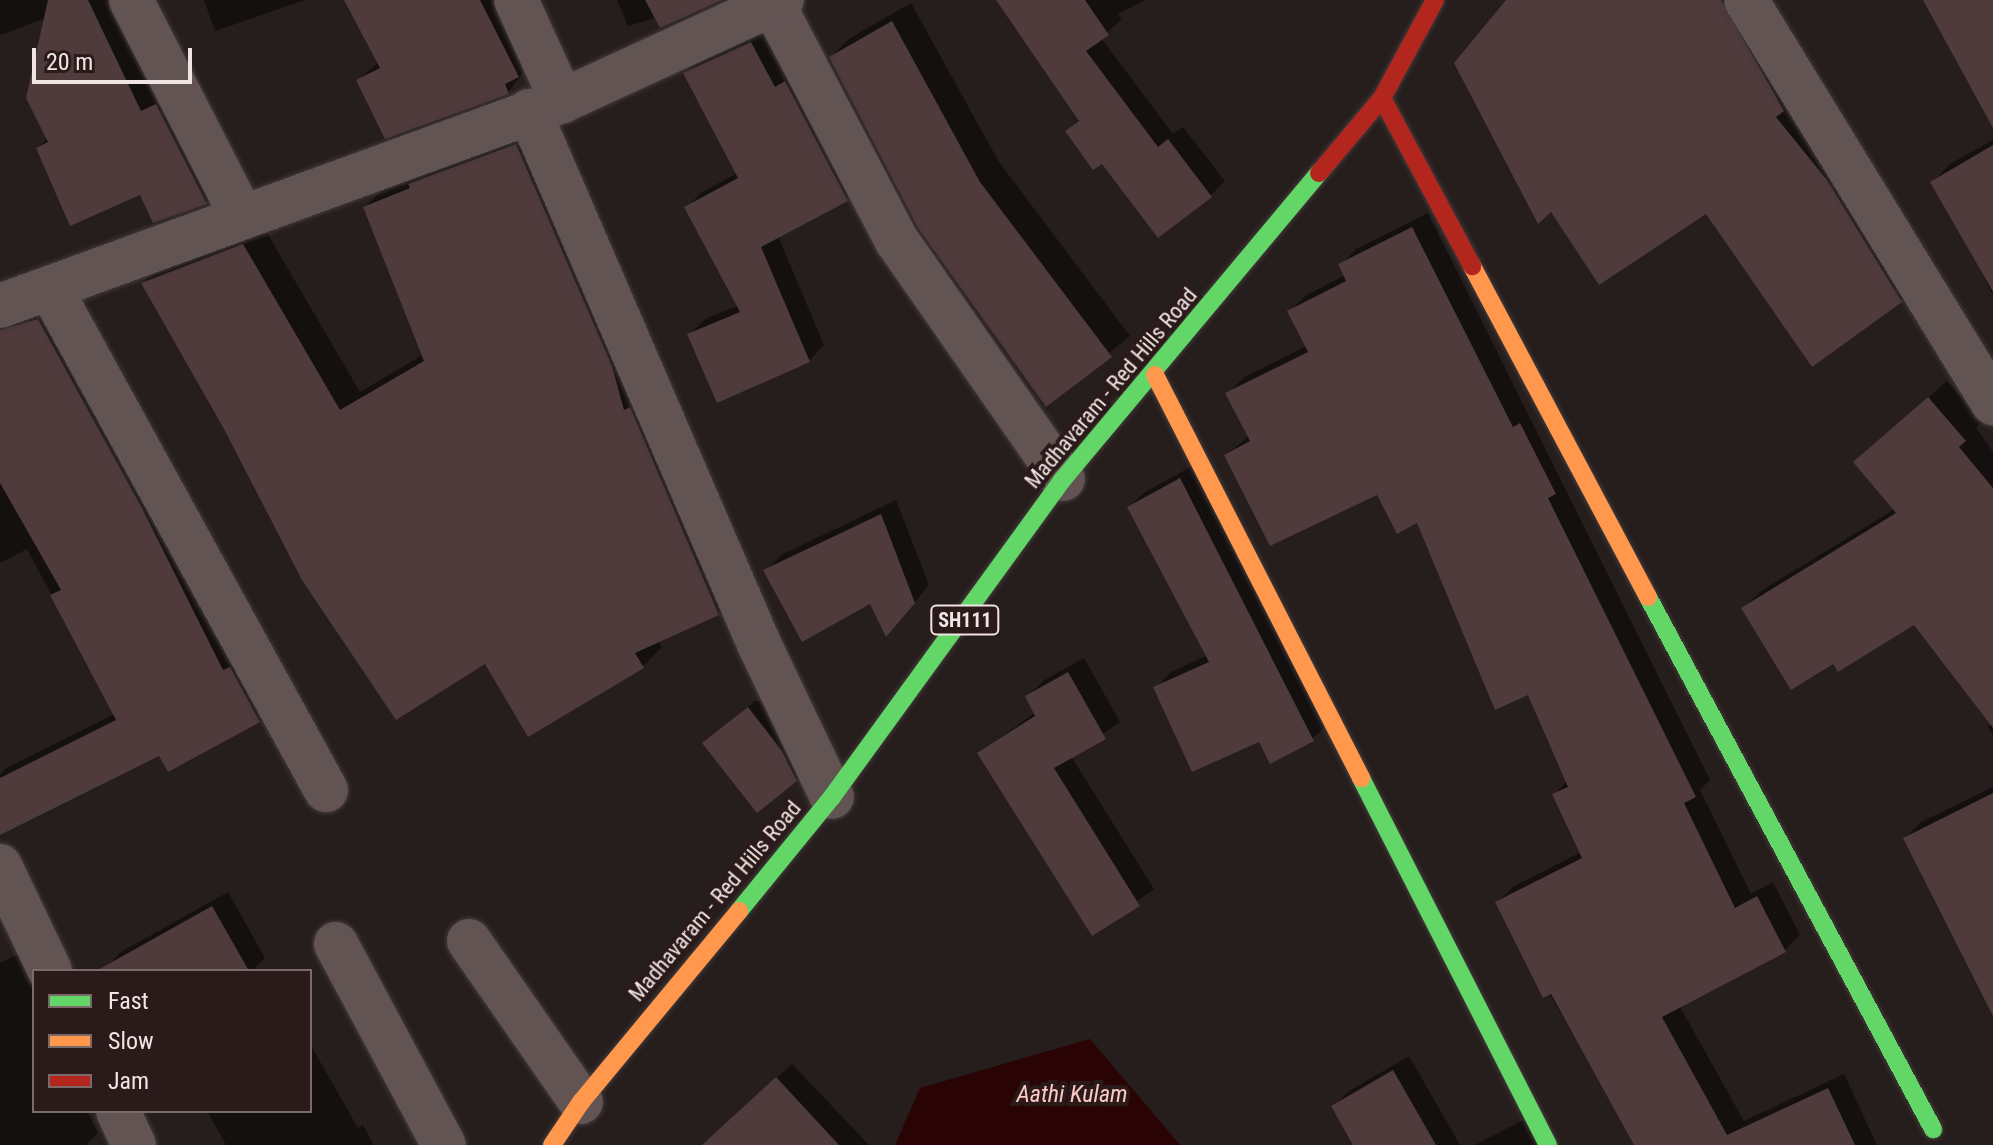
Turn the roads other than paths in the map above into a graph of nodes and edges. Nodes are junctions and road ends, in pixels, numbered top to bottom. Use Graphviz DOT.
graph roads {
  1 [pos="131,0"];
  2 [pos="516,0"];
  3 [pos="1435,0"];
  4 [pos="1746,0"];
  5 [pos="777,2"];
  6 [pos="1382,98"];
  7 [pos="546,106"];
  8 [pos="242,217"];
  9 [pos="50,288"];
  10 [pos="0,306"];
  11 [pos="1155,375"];
  12 [pos="1988,382"];
  13 [pos="1063,479"];
  14 [pos="326,790"];
  15 [pos="832,797"];
  16 [pos="0,866"];
  17 [pos="469,941"];
  18 [pos="336,944"];
  19 [pos="49,969"];
  20 [pos="581,1102"];
  21 [pos="119,1113"];
  22 [pos="1933,1129"];
  23 [pos="134,1145"];
  24 [pos="444,1145"];
  25 [pos="552,1145"];
  26 [pos="1548,1145"];
  1 -- 8 [label="street"];
  2 -- 7 [label="street"];
  3 -- 6 [label="street, Madhavaram - Red Hills Road / SH111"];
  4 -- 12 [label="street"];
  5 -- 7 [label="street"];
  5 -- 13 [label="street"];
  6 -- 11 [label="street, Madhavaram - Red Hills Road / SH111"];
  6 -- 22 [label="street"];
  7 -- 8 [label="street"];
  7 -- 15 [label="street"];
  8 -- 9 [label="street"];
  9 -- 10 [label="street"];
  9 -- 14 [label="street"];
  11 -- 13 [label="street, Madhavaram - Red Hills Road / SH111"];
  11 -- 26 [label="street"];
  13 -- 15 [label="street, Madhavaram - Red Hills Road / SH111"];
  15 -- 20 [label="street, Madhavaram - Red Hills Road / SH111"];
  16 -- 19 [label="street"];
  17 -- 20 [label="street"];
  18 -- 24 [label="street"];
  20 -- 25 [label="street, Madhavaram - Red Hills Road / SH111"];
  21 -- 23 [label="street"];
}
